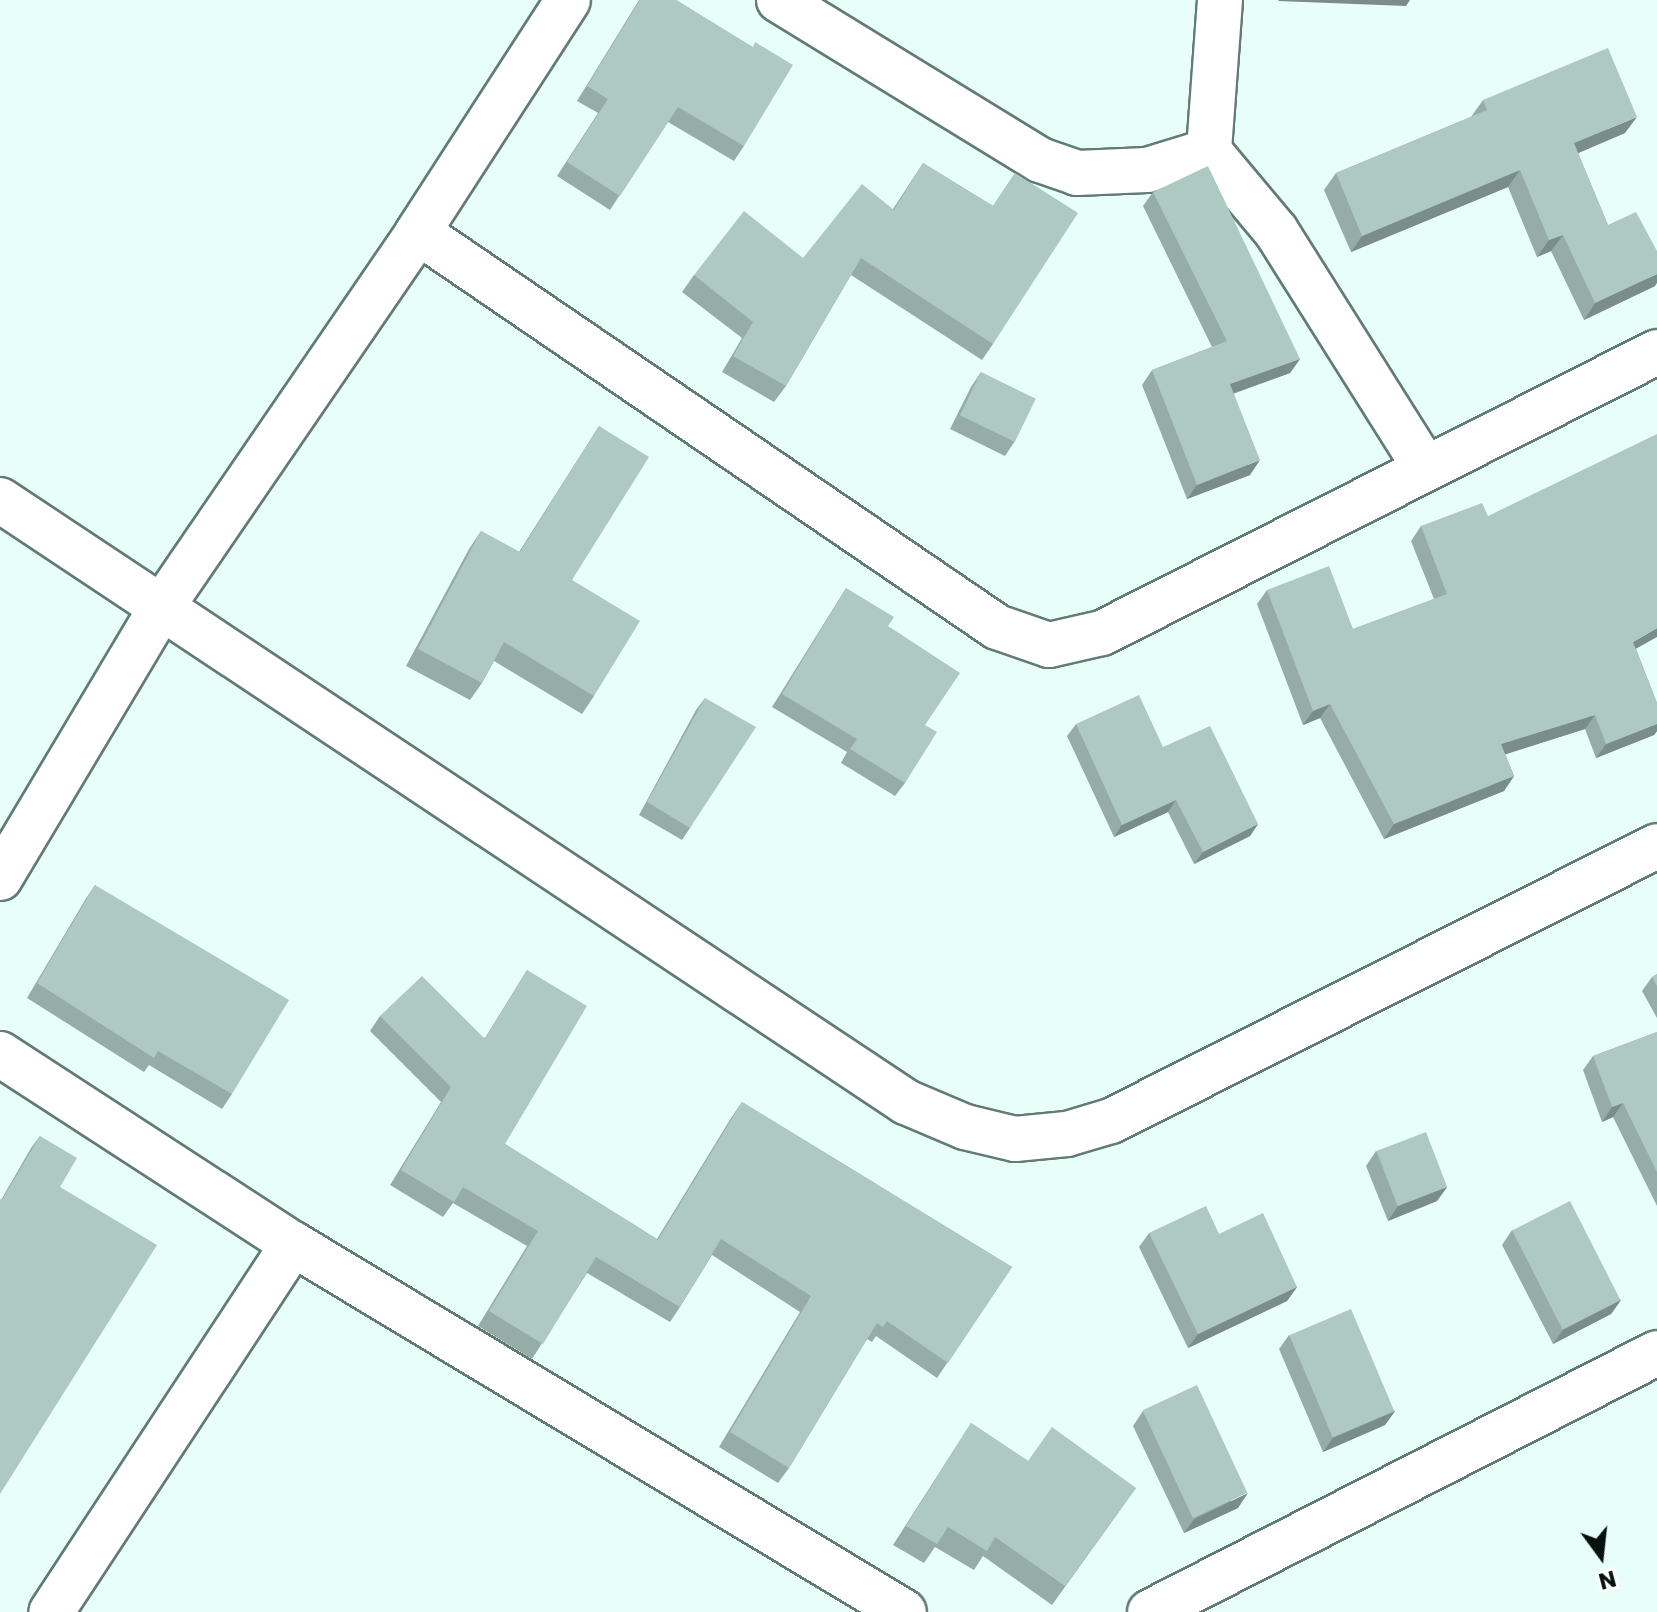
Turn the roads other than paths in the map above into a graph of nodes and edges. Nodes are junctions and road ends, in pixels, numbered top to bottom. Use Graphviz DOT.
graph roads {
  1 [pos="568,0"];
  2 [pos="779,0"];
  3 [pos="1220,0"];
  4 [pos="1209,151"];
  5 [pos="418,232"];
  6 [pos="1657,352"];
  7 [pos="1426,469"];
  8 [pos="0,500"];
  9 [pos="163,605"];
  10 [pos="1657,846"];
  11 [pos="0,878"];
  12 [pos="0,1054"];
  13 [pos="293,1244"];
  14 [pos="1657,1353"];
  15 [pos="51,1612"];
  16 [pos="904,1612"];
  17 [pos="1150,1612"];
  1 -- 5 [label="street"];
  2 -- 4 [label="street"];
  3 -- 4 [label="street"];
  4 -- 7 [label="street"];
  5 -- 7 [label="street"];
  5 -- 9 [label="street"];
  6 -- 7 [label="street"];
  8 -- 9 [label="street"];
  9 -- 10 [label="street"];
  9 -- 11 [label="street"];
  12 -- 13 [label="street"];
  13 -- 15 [label="street"];
  13 -- 16 [label="street"];
  14 -- 17 [label="street"];
}
